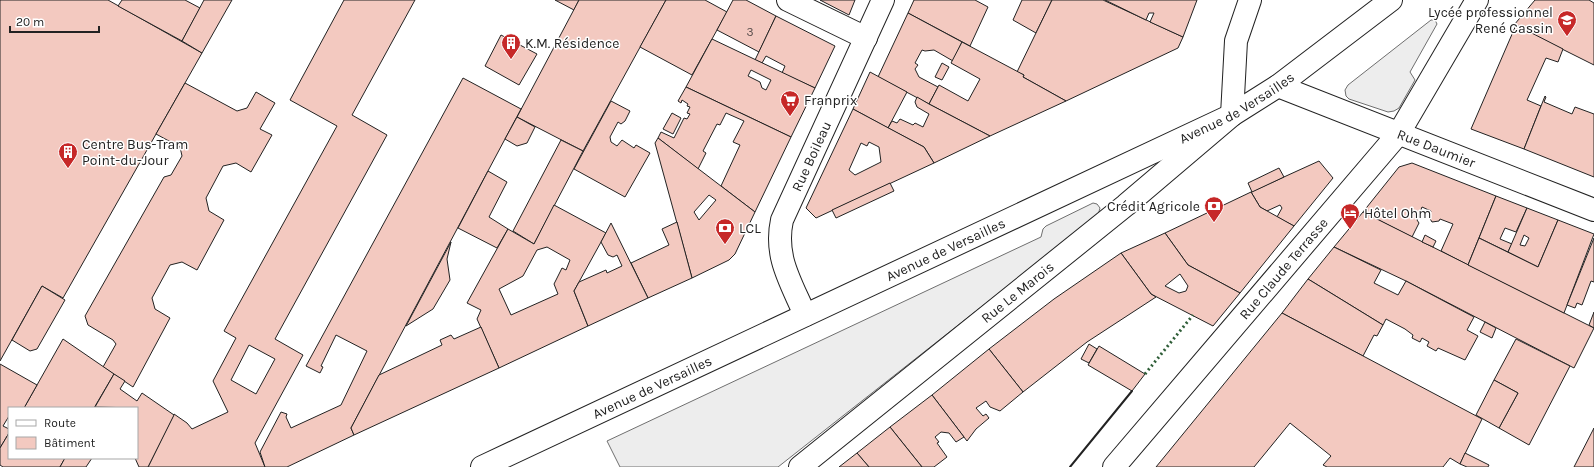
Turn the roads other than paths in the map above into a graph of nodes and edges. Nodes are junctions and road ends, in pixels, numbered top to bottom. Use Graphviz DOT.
graph roads {
  1 [pos="788,0"];
  2 [pos="883,0"];
  3 [pos="1250,0"];
  4 [pos="1391,0"];
  5 [pos="1477,0"];
  6 [pos="866,38"];
  7 [pos="1278,86"];
  8 [pos="1232,115"];
  9 [pos="1399,133"];
  10 [pos="1594,210"];
  11 [pos="805,315"];
  12 [pos="482,467"];
  13 [pos="800,467"];
  14 [pos="1114,467"];
  1 -- 6 [label="street"];
  2 -- 6 [label="street, Rue Boileau"];
  3 -- 8 [label="street"];
  4 -- 7 [label="street, Avenue de Versailles"];
  5 -- 9 [label="street, Rue Claude Terrasse"];
  6 -- 11 [label="street, Rue Boileau"];
  7 -- 8 [label="street, Avenue de Versailles"];
  7 -- 9 [label="street, Rue Daumier"];
  8 -- 11 [label="street, Avenue de Versailles"];
  8 -- 13 [label="street, Rue Le Marois"];
  9 -- 10 [label="street, Rue Daumier"];
  9 -- 14 [label="street, Rue Claude Terrasse"];
  11 -- 12 [label="street, Avenue de Versailles"];
}
